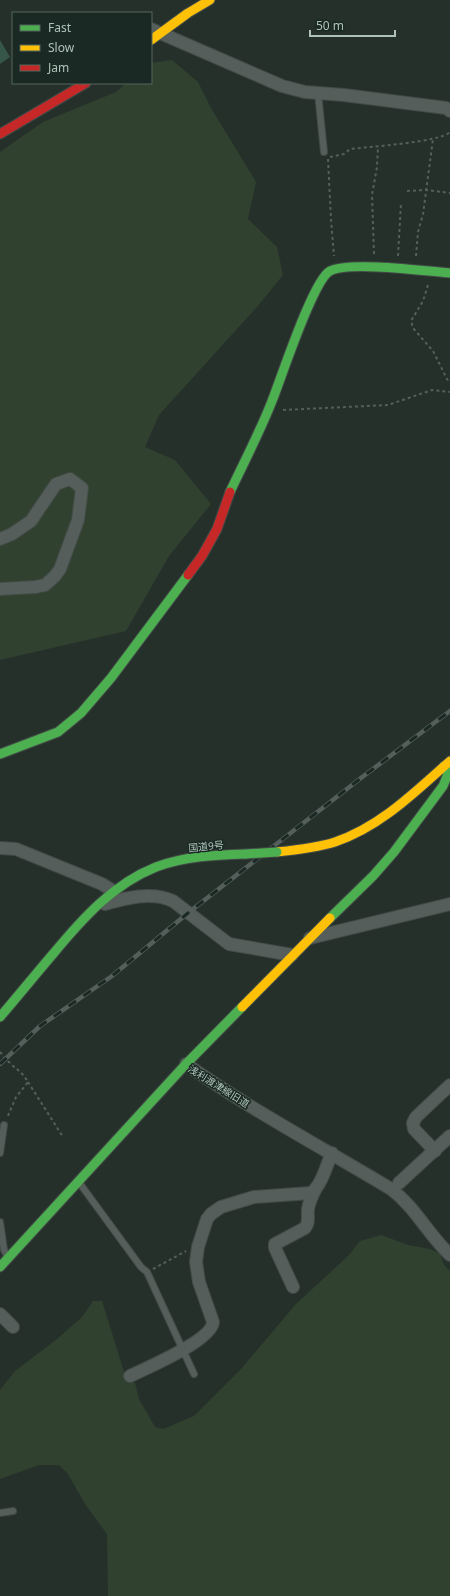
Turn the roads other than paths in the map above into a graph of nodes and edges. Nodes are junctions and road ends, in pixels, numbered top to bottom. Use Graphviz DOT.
graph roads {
  1 [pos="210,0"];
  2 [pos="154,35"];
  3 [pos="84,84"];
  4 [pos="318,93"];
  5 [pos="450,111"];
  6 [pos="0,134"];
  7 [pos="326,155"];
  8 [pos="450,273"];
  9 [pos="0,539"];
  10 [pos="0,589"];
  11 [pos="0,754"];
  12 [pos="447,763"];
  13 [pos="0,848"];
  14 [pos="113,891"];
  15 [pos="450,904"];
  16 [pos="95,906"];
  17 [pos="310,938"];
  18 [pos="292,955"];
  19 [pos="0,1017"];
  20 [pos="186,1064"];
  21 [pos="450,1085"];
  22 [pos="4,1125"];
  23 [pos="450,1136"];
  24 [pos="435,1151"];
  25 [pos="0,1153"];
  26 [pos="332,1153"];
  27 [pos="78,1181"];
  28 [pos="399,1183"];
  29 [pos="315,1190"];
  30 [pos="0,1222"];
  31 [pos="450,1255"];
  32 [pos="9,1258"];
  33 [pos="0,1267"];
  34 [pos="293,1287"];
  35 [pos="0,1314"];
  36 [pos="13,1327"];
  37 [pos="184,1350"];
  38 [pos="194,1374"];
  39 [pos="130,1376"];
  40 [pos="13,1511"];
  41 [pos="0,1513"];
  1 -- 2 [label="main road"];
  2 -- 4 [label="street"];
  3 -- 6 [label="main road"];
  4 -- 5 [label="street"];
  4 -- 7 [label="lane"];
  8 -- 11 [label="main road"];
  9 -- 10 [label="street"];
  12 -- 14 [label="main road, 国道9号, bridge"];
  12 -- 17 [label="main road"];
  13 -- 14 [label="street"];
  14 -- 16 [label="main road, 国道9号"];
  15 -- 17 [label="street"];
  16 -- 18 [label="street"];
  16 -- 19 [label="main road, 国道9号"];
  17 -- 18 [label="main road"];
  18 -- 20 [label="main road"];
  20 -- 26 [label="street, 浅利渡津線旧道"];
  20 -- 27 [label="main road, 浅利渡津線旧道"];
  21 -- 24 [label="street"];
  22 -- 25 [label="lane"];
  23 -- 24 [label="street"];
  24 -- 28 [label="street"];
  26 -- 29 [label="street"];
  26 -- 31 [label="street, 浅利渡津線旧道"];
  27 -- 32 [label="main road, 浅利渡津線旧道"];
  27 -- 37 [label="lane"];
  29 -- 34 [label="street"];
  29 -- 37 [label="street"];
  30 -- 32 [label="lane"];
  32 -- 33 [label="main road, 浅利渡津線旧道"];
  35 -- 36 [label="street"];
  37 -- 38 [label="lane"];
  37 -- 39 [label="street"];
  40 -- 41 [label="lane"];
}
